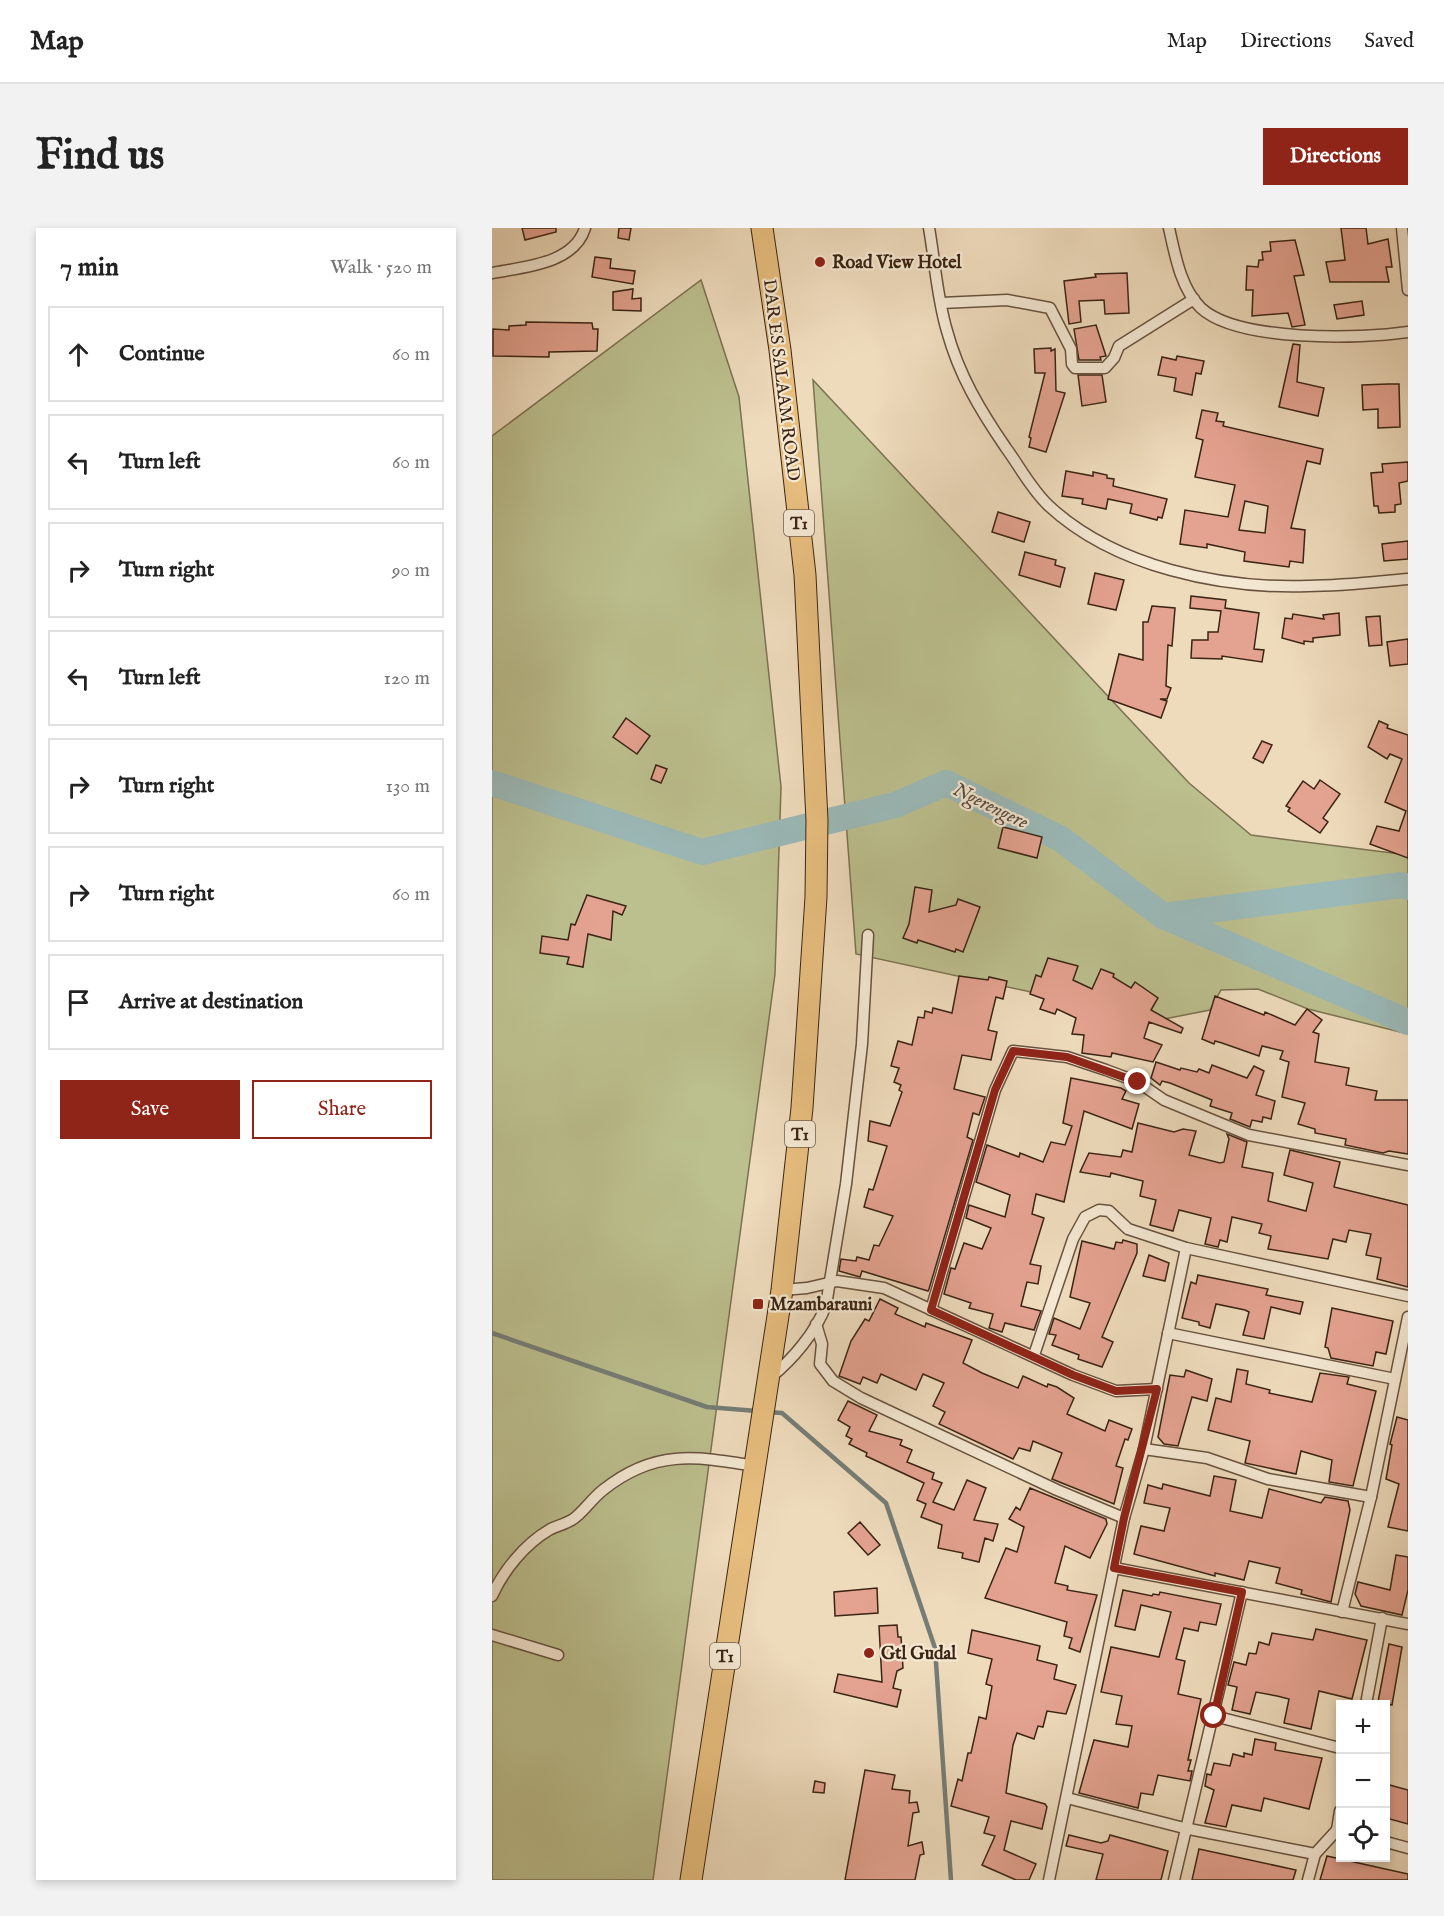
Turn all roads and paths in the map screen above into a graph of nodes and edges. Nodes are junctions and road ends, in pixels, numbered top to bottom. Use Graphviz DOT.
graph roads {
  1 [pos="585,228"];
  2 [pos="762,228"];
  3 [pos="929,228"];
  4 [pos="1169,228"];
  5 [pos="1402,228"];
  6 [pos="492,273"];
  7 [pos="1408,290"];
  8 [pos="1194,299"];
  9 [pos="941,303"];
  10 [pos="1408,332"];
  11 [pos="1408,579"];
  12 [pos="868,934"];
  13 [pos="1408,1165"];
  14 [pos="1186,1248"];
  15 [pos="828,1284"];
  16 [pos="782,1290"];
  17 [pos="1408,1296"];
  18 [pos="931,1310"];
  19 [pos="1408,1317"];
  20 [pos="816,1324"];
  21 [pos="1168,1333"];
  22 [pos="1034,1355"];
  23 [pos="1395,1379"];
  24 [pos="767,1386"];
  25 [pos="1157,1389"];
  26 [pos="1144,1449"];
  27 [pos="755,1466"];
  28 [pos="1371,1497"];
  29 [pos="1124,1518"];
  30 [pos="1114,1568"];
  31 [pos="493,1589"];
  32 [pos="1242,1592"];
  33 [pos="1342,1612"];
  34 [pos="1382,1618"];
  35 [pos="1408,1624"];
  36 [pos="492,1635"];
  37 [pos="558,1655"];
  38 [pos="1367,1700"];
  39 [pos="1214,1716"];
  40 [pos="1336,1747"];
  41 [pos="1068,1798"];
  42 [pos="1184,1828"];
  43 [pos="1336,1834"];
  44 [pos="1390,1843"];
  45 [pos="1408,1848"];
  46 [pos="1315,1854"];
  47 [pos="691,1880"];
  48 [pos="1049,1880"];
  49 [pos="1174,1880"];
  50 [pos="1308,1880"];
  1 -- 6 [label="street"];
  2 -- 16 [label="highway, DAR ES SALAAM ROAD / T1"];
  3 -- 9 [label="street"];
  4 -- 8 [label="street"];
  5 -- 7 [label="street"];
  8 -- 9 [label="street"];
  8 -- 10 [label="street"];
  9 -- 11 [label="street"];
  12 -- 15 [label="street"];
  13 -- 18 [label="street"];
  14 -- 17 [label="street"];
  14 -- 21 [label="street"];
  14 -- 22 [label="street"];
  15 -- 16 [label="street"];
  15 -- 18 [label="street"];
  15 -- 20 [label="street"];
  16 -- 24 [label="highway, T1"];
  18 -- 22 [label="street"];
  19 -- 23 [label="street"];
  20 -- 24 [label="street"];
  20 -- 29 [label="street"];
  21 -- 23 [label="street"];
  21 -- 25 [label="street"];
  22 -- 25 [label="street"];
  23 -- 28 [label="street"];
  24 -- 27 [label="highway, T1"];
  25 -- 26 [label="street"];
  26 -- 28 [label="street"];
  26 -- 29 [label="street"];
  27 -- 31 [label="street"];
  27 -- 47 [label="highway, T1"];
  28 -- 33 [label="street"];
  29 -- 30 [label="street"];
  30 -- 32 [label="street"];
  30 -- 41 [label="street"];
  32 -- 33 [label="street"];
  32 -- 39 [label="street"];
  33 -- 34 [label="street"];
  34 -- 35 [label="street"];
  34 -- 38 [label="street"];
  36 -- 37 [label="street"];
  39 -- 40 [label="street"];
  39 -- 42 [label="street"];
  41 -- 42 [label="street"];
  41 -- 48 [label="street"];
  42 -- 46 [label="street"];
  42 -- 49 [label="street"];
  43 -- 46 [label="street"];
  44 -- 45 [label="street"];
  46 -- 50 [label="street"];
}
